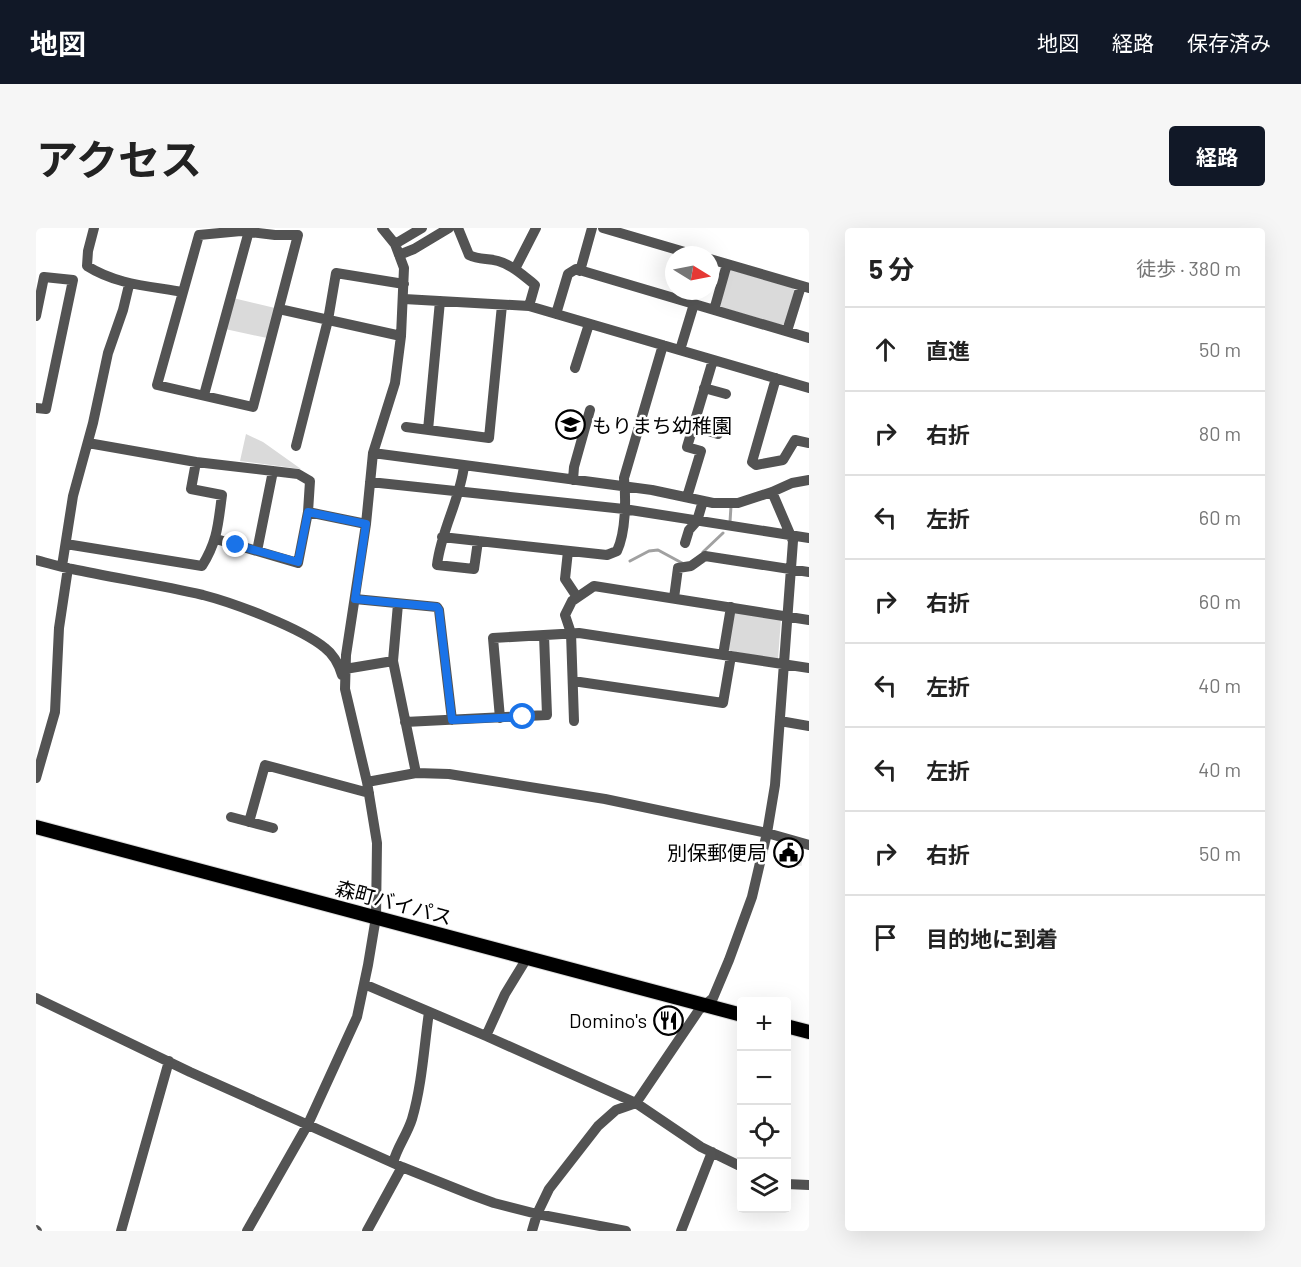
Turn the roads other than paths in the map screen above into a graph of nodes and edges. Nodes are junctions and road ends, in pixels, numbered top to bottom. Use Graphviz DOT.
graph roads {
  1 [pos="94,228"];
  2 [pos="382,228"];
  3 [pos="422,228"];
  4 [pos="449,228"];
  5 [pos="458,228"];
  6 [pos="536,228"];
  7 [pos="592,228"];
  8 [pos="603,228"];
  9 [pos="249,231"];
  10 [pos="395,243"];
  11 [pos="665,246"];
  12 [pos="399,255"];
  13 [pos="719,262"];
  14 [pos="727,264"];
  15 [pos="515,269"];
  16 [pos="580,271"];
  17 [pos="404,284"];
  18 [pos="129,285"];
  19 [pos="805,287"];
  20 [pos="183,292"];
  21 [pos="404,299"];
  22 [pos="440,301"];
  23 [pos="694,304"];
  24 [pos="502,305"];
  25 [pos="528,306"];
  26 [pos="279,309"];
  27 [pos="714,310"];
  28 [pos="556,314"];
  29 [pos="36,316"];
  30 [pos="328,320"];
  31 [pos="590,324"];
  32 [pos="787,331"];
  33 [pos="400,336"];
  34 [pos="809,338"];
  35 [pos="663,345"];
  36 [pos="680,350"];
  37 [pos="713,360"];
  38 [pos="574,368"];
  39 [pos="776,378"];
  40 [pos="704,388"];
  41 [pos="809,388"];
  42 [pos="726,394"];
  43 [pos="204,395"];
  44 [pos="36,408"];
  45 [pos="590,410"];
  46 [pos="693,426"];
  47 [pos="406,427"];
  48 [pos="428,430"];
  49 [pos="718,434"];
  50 [pos="88,443"];
  51 [pos="809,443"];
  52 [pos="296,446"];
  53 [pos="373,453"];
  54 [pos="196,462"];
  55 [pos="464,466"];
  56 [pos="273,471"];
  57 [pos="573,480"];
  58 [pos="809,480"];
  59 [pos="370,482"];
  60 [pos="625,487"];
  61 [pos="459,490"];
  62 [pos="772,492"];
  63 [pos="687,497"];
  64 [pos="703,501"];
  65 [pos="624,509"];
  66 [pos="308,512"];
  67 [pos="697,521"];
  68 [pos="366,524"];
  69 [pos="792,536"];
  70 [pos="442,537"];
  71 [pos="809,538"];
  72 [pos="216,539"];
  73 [pos="478,541"];
  74 [pos="685,543"];
  75 [pos="66,544"];
  76 [pos="257,551"];
  77 [pos="568,551"];
  78 [pos="36,560"];
  79 [pos="65,567"];
  80 [pos="791,570"];
  81 [pos="809,572"];
  82 [pos="577,597"];
  83 [pos="674,598"];
  84 [pos="355,599"];
  85 [pos="398,604"];
  86 [pos="731,607"];
  87 [pos="788,616"];
  88 [pos="809,620"];
  89 [pos="571,633"];
  90 [pos="544,635"];
  91 [pos="727,655"];
  92 [pos="393,661"];
  93 [pos="784,664"];
  94 [pos="809,668"];
  95 [pos="345,669"];
  96 [pos="573,681"];
  97 [pos="345,689"];
  98 [pos="500,718"];
  99 [pos="452,720"];
  100 [pos="574,721"];
  101 [pos="780,721"];
  102 [pos="405,722"];
  103 [pos="809,726"];
  104 [pos="416,773"];
  105 [pos="36,778"];
  106 [pos="368,787"];
  107 [pos="231,817"];
  108 [pos="249,822"];
  109 [pos="36,827"];
  110 [pos="273,828"];
  111 [pos="767,833"];
  112 [pos="809,844"];
  113 [pos="375,917"];
  114 [pos="527,958"];
  115 [pos="364,984"];
  116 [pos="36,998"];
  117 [pos="709,1001"];
  118 [pos="429,1012"];
  119 [pos="737,1012"];
  120 [pos="791,1027"];
  121 [pos="809,1032"];
  122 [pos="486,1036"];
  123 [pos="169,1062"];
  124 [pos="636,1103"];
  125 [pos="308,1124"];
  126 [pos="712,1152"];
  127 [pos="397,1165"];
  128 [pos="737,1165"];
  129 [pos="791,1184"];
  130 [pos="809,1185"];
  131 [pos="537,1214"];
  132 [pos="121,1231"];
  133 [pos="247,1231"];
  134 [pos="367,1231"];
  135 [pos="532,1231"];
  136 [pos="626,1231"];
  137 [pos="681,1231"];
  1 -- 18 [label="street"];
  2 -- 10 [label="street"];
  3 -- 10 [label="street"];
  4 -- 12 [label="street"];
  5 -- 15 [label="street"];
  6 -- 15 [label="street"];
  7 -- 16 [label="street"];
  8 -- 11 [label="street"];
  9 -- 20 [label="street"];
  9 -- 26 [label="street"];
  9 -- 43 [label="street"];
  10 -- 12 [label="street"];
  12 -- 17 [label="street"];
  13 -- 14 [label="street"];
  14 -- 19 [label="street"];
  14 -- 27 [label="street"];
  15 -- 25 [label="street"];
  16 -- 23 [label="street"];
  16 -- 28 [label="street"];
  17 -- 21 [label="street"];
  17 -- 30 [label="street"];
  18 -- 20 [label="street"];
  18 -- 50 [label="street"];
  19 -- 32 [label="street"];
  20 -- 43 [label="street"];
  21 -- 22 [label="street"];
  21 -- 33 [label="street"];
  22 -- 24 [label="street"];
  22 -- 48 [label="street"];
  23 -- 27 [label="street"];
  23 -- 36 [label="street"];
  24 -- 25 [label="street"];
  24 -- 48 [label="street"];
  25 -- 28 [label="street"];
  26 -- 30 [label="street"];
  26 -- 43 [label="street"];
  27 -- 32 [label="street"];
  28 -- 31 [label="street"];
  29 -- 44 [label="street"];
  30 -- 33 [label="street"];
  30 -- 52 [label="street"];
  31 -- 35 [label="street"];
  31 -- 38 [label="street"];
  32 -- 34 [label="street"];
  33 -- 53 [label="street"];
  35 -- 36 [label="street"];
  35 -- 60 [label="street"];
  36 -- 37 [label="street"];
  37 -- 39 [label="street"];
  37 -- 40 [label="street"];
  39 -- 41 [label="street"];
  39 -- 51 [label="street"];
  40 -- 42 [label="street"];
  40 -- 46 [label="street"];
  45 -- 57 [label="street"];
  46 -- 49 [label="street"];
  46 -- 63 [label="street"];
  47 -- 48 [label="street"];
  50 -- 54 [label="street"];
  50 -- 75 [label="street"];
  53 -- 55 [label="street"];
  53 -- 59 [label="street"];
  54 -- 56 [label="street"];
  54 -- 72 [label="street"];
  55 -- 57 [label="street"];
  55 -- 61 [label="street"];
  56 -- 66 [label="street"];
  56 -- 76 [label="street"];
  57 -- 60 [label="street"];
  58 -- 62 [label="street"];
  59 -- 61 [label="street"];
  59 -- 68 [label="street"];
  60 -- 63 [label="street"];
  60 -- 65 [label="street"];
  61 -- 65 [label="street"];
  61 -- 70 [label="street"];
  62 -- 64 [label="street"];
  62 -- 69 [label="street"];
  63 -- 64 [label="street"];
  64 -- 67 [label="street"];
  65 -- 67 [label="street"];
  65 -- 77 [label="street"];
  66 -- 68 [label="street"];
  66 -- 76 [label="street"];
  67 -- 69 [label="street"];
  67 -- 74 [label="street"];
  68 -- 84 [label="street"];
  69 -- 71 [label="street"];
  69 -- 80 [label="street"];
  70 -- 73 [label="street"];
  70 -- 73 [label="street"];
  72 -- 75 [label="street"];
  72 -- 76 [label="street"];
  73 -- 77 [label="street"];
  75 -- 79 [label="street"];
  77 -- 82 [label="street"];
  78 -- 79 [label="street"];
  79 -- 97 [label="street"];
  79 -- 105 [label="street"];
  80 -- 81 [label="street"];
  80 -- 83 [label="street"];
  80 -- 87 [label="street"];
  82 -- 83 [label="street"];
  82 -- 89 [label="street"];
  83 -- 86 [label="street"];
  84 -- 85 [label="street"];
  84 -- 95 [label="street"];
  85 -- 92 [label="street"];
  85 -- 99 [label="street"];
  86 -- 87 [label="street"];
  86 -- 91 [label="street"];
  87 -- 88 [label="street"];
  87 -- 93 [label="street"];
  89 -- 90 [label="street"];
  89 -- 91 [label="street"];
  89 -- 96 [label="street"];
  90 -- 98 [label="street"];
  90 -- 98 [label="street"];
  91 -- 93 [label="street"];
  91 -- 96 [label="street"];
  92 -- 95 [label="street"];
  92 -- 102 [label="street"];
  93 -- 94 [label="street"];
  93 -- 101 [label="street"];
  95 -- 97 [label="street"];
  96 -- 100 [label="street"];
  97 -- 106 [label="street"];
  98 -- 99 [label="street"];
  99 -- 102 [label="street"];
  101 -- 103 [label="street"];
  101 -- 111 [label="street"];
  102 -- 104 [label="street"];
  104 -- 106 [label="street"];
  104 -- 111 [label="street"];
  106 -- 108 [label="street"];
  106 -- 113 [label="street"];
  107 -- 108 [label="street"];
  108 -- 110 [label="street"];
  109 -- 113 [label="main road, 森町バイパス"];
  111 -- 112 [label="street"];
  111 -- 117 [label="street"];
  113 -- 114 [label="main road, 森町バイパス"];
  113 -- 115 [label="street"];
  114 -- 117 [label="main road, 森町バイパス"];
  114 -- 122 [label="street"];
  115 -- 118 [label="street"];
  115 -- 125 [label="street"];
  116 -- 123 [label="street"];
  117 -- 119 [label="main road, 森町バイパス"];
  117 -- 124 [label="street"];
  118 -- 122 [label="street"];
  118 -- 127 [label="street"];
  120 -- 121 [label="main road"];
  122 -- 124 [label="street"];
  123 -- 125 [label="street"];
  123 -- 132 [label="street"];
  124 -- 126 [label="street"];
  124 -- 131 [label="street"];
  125 -- 127 [label="street"];
  125 -- 133 [label="street"];
  126 -- 128 [label="street"];
  126 -- 137 [label="street"];
  127 -- 131 [label="street"];
  127 -- 134 [label="street"];
  129 -- 130 [label="street"];
  131 -- 135 [label="street"];
  131 -- 136 [label="street"];
}
